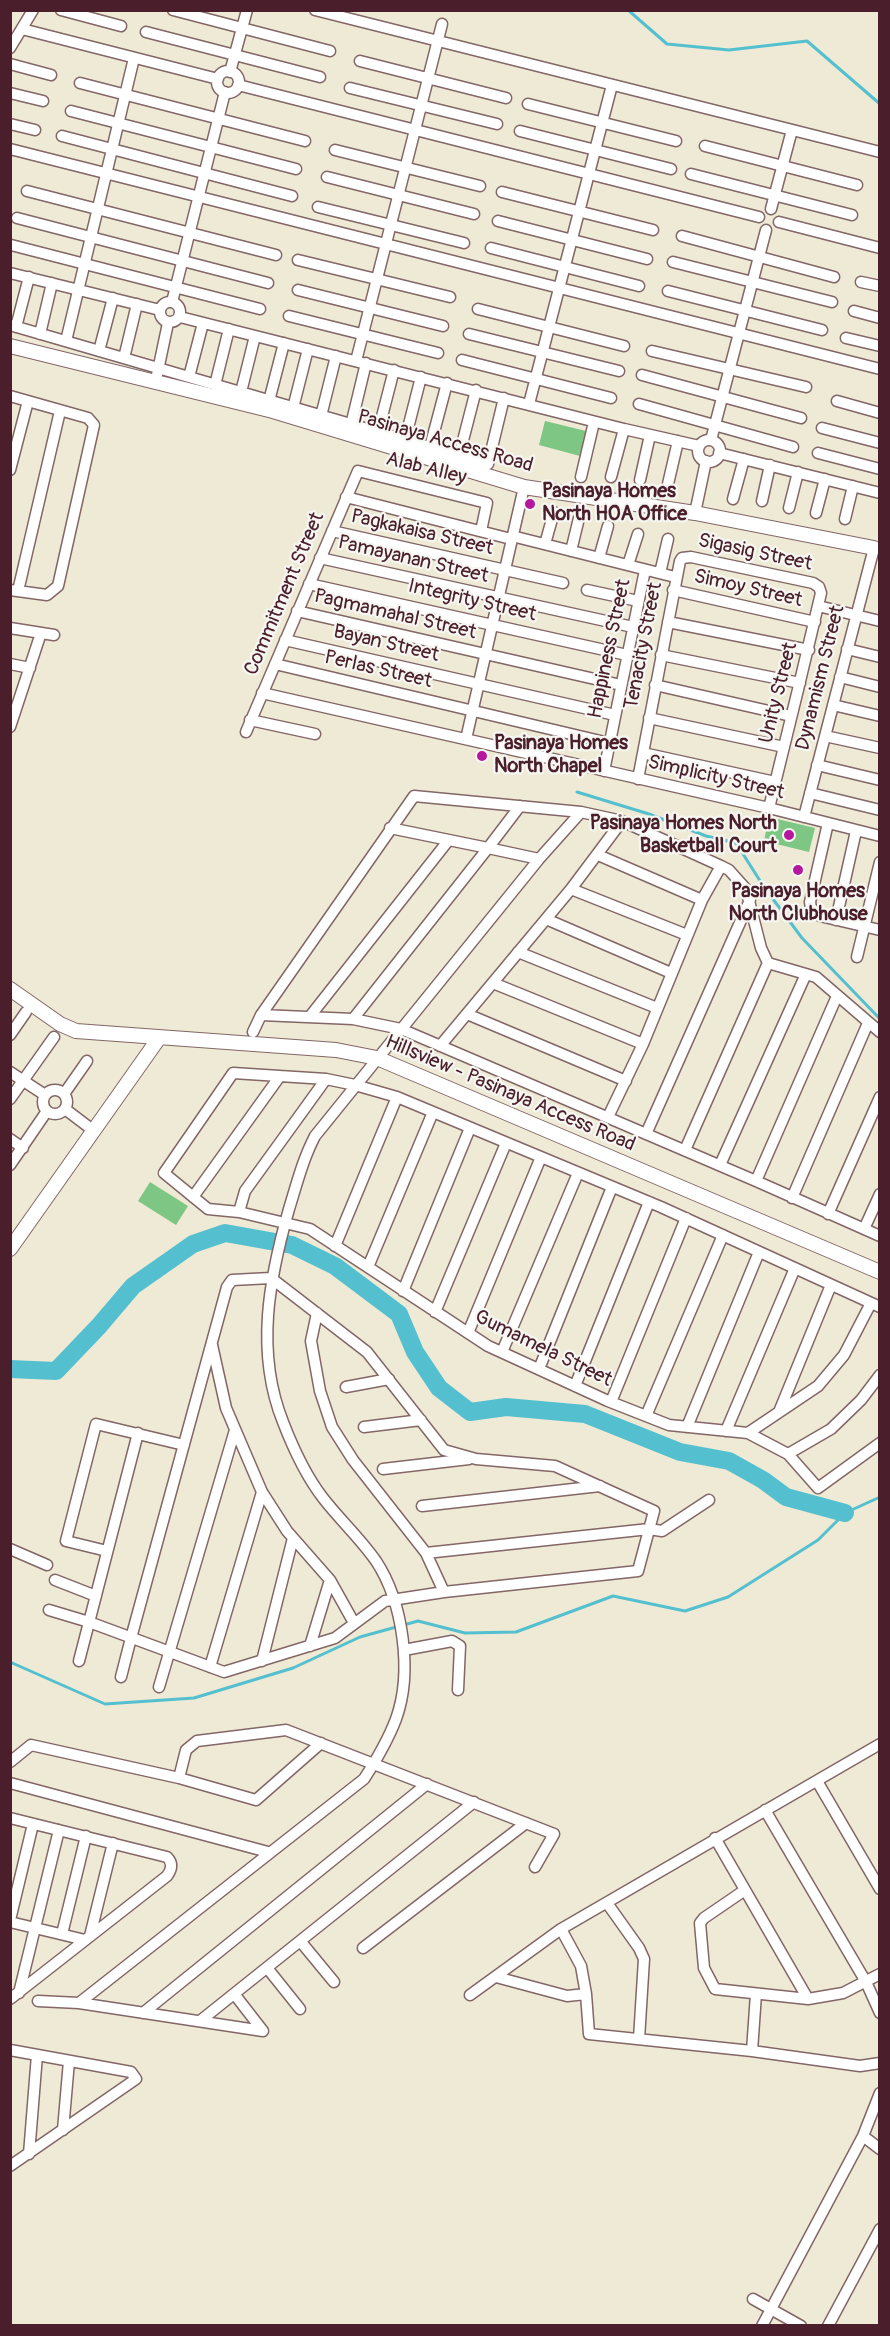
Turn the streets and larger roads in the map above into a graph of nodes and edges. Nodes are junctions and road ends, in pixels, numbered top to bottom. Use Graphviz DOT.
graph roads {
  1 [pos="33,10"];
  2 [pos="61,10"];
  3 [pos="173,10"];
  4 [pos="247,10"];
  5 [pos="315,10"];
  6 [pos="442,24"];
  7 [pos="121,26"];
  8 [pos="242,28"];
  9 [pos="22,29"];
  10 [pos="146,32"];
  11 [pos="437,41"];
  12 [pos="10,48"];
  13 [pos="330,51"];
  14 [pos="235,55"];
  15 [pos="134,58"];
  16 [pos="360,62"];
  17 [pos="10,64"];
  18 [pos="230,72"];
  19 [pos="51,75"];
  20 [pos="320,77"];
  21 [pos="428,78"];
  22 [pos="218,79"];
  23 [pos="80,83"];
  24 [pos="238,85"];
  25 [pos="612,85"];
  26 [pos="350,88"];
  27 [pos="225,92"];
  28 [pos="10,93"];
  29 [pos="125,95"];
  30 [pos="506,98"];
  31 [pos="43,101"];
  32 [pos="528,104"];
  33 [pos="421,105"];
  34 [pos="71,111"];
  35 [pos="218,119"];
  36 [pos="118,123"];
  37 [pos="602,123"];
  38 [pos="10,124"];
  39 [pos="498,124"];
  40 [pos="415,129"];
  41 [pos="35,130"];
  42 [pos="792,130"];
  43 [pos="520,131"];
  44 [pos="62,136"];
  45 [pos="305,141"];
  46 [pos="676,141"];
  47 [pos="705,146"];
  48 [pos="211,147"];
  49 [pos="10,149"];
  50 [pos="112,149"];
  51 [pos="335,150"];
  52 [pos="595,150"];
  53 [pos="879,152"];
  54 [pos="783,166"];
  55 [pos="405,168"];
  56 [pos="296,169"];
  57 [pos="672,169"];
  58 [pos="205,173"];
  59 [pos="106,174"];
  60 [pos="589,174"];
  61 [pos="691,174"];
  62 [pos="327,177"];
  63 [pos="857,185"];
  64 [pos="480,186"];
  65 [pos="27,191"];
  66 [pos="502,192"];
  67 [pos="398,195"];
  68 [pos="292,196"];
  69 [pos="775,196"];
  70 [pos="198,198"];
  71 [pos="318,207"];
  72 [pos="98,209"];
  73 [pos="771,209"];
  74 [pos="579,211"];
  75 [pos="474,214"];
  76 [pos="852,215"];
  77 [pos="759,217"];
  78 [pos="17,218"];
  79 [pos="498,221"];
  80 [pos="779,222"];
  81 [pos="391,225"];
  82 [pos="653,230"];
  83 [pos="766,230"];
  84 [pos="190,233"];
  85 [pos="682,236"];
  86 [pos="91,237"];
  87 [pos="571,240"];
  88 [pos="464,243"];
  89 [pos="11,244"];
  90 [pos="386,244"];
  91 [pos="491,248"];
  92 [pos="879,248"];
  93 [pos="276,255"];
  94 [pos="759,257"];
  95 [pos="647,259"];
  96 [pos="298,260"];
  97 [pos="183,261"];
  98 [pos="673,262"];
  99 [pos="84,263"];
  100 [pos="564,267"];
  101 [pos="10,273"];
  102 [pos="834,277"];
  103 [pos="28,278"];
  104 [pos="377,279"];
  105 [pos="752,282"];
  106 [pos="861,282"];
  107 [pos="52,283"];
  108 [pos="268,283"];
  109 [pos="639,286"];
  110 [pos="879,286"];
  111 [pos="176,287"];
  112 [pos="559,287"];
  113 [pos="78,290"];
  114 [pos="298,290"];
  115 [pos="668,291"];
  116 [pos="450,297"];
  117 [pos="113,298"];
  118 [pos="172,302"];
  119 [pos="832,302"];
  120 [pos="137,304"];
  121 [pos="370,308"];
  122 [pos="260,309"];
  123 [pos="478,309"];
  124 [pos="160,310"];
  125 [pos="745,310"];
  126 [pos="854,311"];
  127 [pos="290,316"];
  128 [pos="180,317"];
  129 [pos="879,318"];
  130 [pos="168,323"];
  131 [pos="203,323"];
  132 [pos="13,326"];
  133 [pos="442,326"];
  134 [pos="549,327"];
  135 [pos="229,329"];
  136 [pos="822,330"];
  137 [pos="469,333"];
  138 [pos="739,333"];
  139 [pos="40,334"];
  140 [pos="363,334"];
  141 [pos="255,336"];
  142 [pos="846,338"];
  143 [pos="66,341"];
  144 [pos="284,343"];
  145 [pos="10,346"];
  146 [pos="624,346"];
  147 [pos="879,346"];
  148 [pos="308,349"];
  149 [pos="99,351"];
  150 [pos="652,351"];
  151 [pos="542,352"];
  152 [pos="438,353"];
  153 [pos="336,356"];
  154 [pos="124,358"];
  155 [pos="462,360"];
  156 [pos="361,362"];
  157 [pos="730,369"];
  158 [pos="879,369"];
  159 [pos="394,370"];
  160 [pos="619,371"];
  161 [pos="157,375"];
  162 [pos="642,375"];
  163 [pos="189,377"];
  164 [pos="421,377"];
  165 [pos="535,379"];
  166 [pos="447,383"];
  167 [pos="215,385"];
  168 [pos="806,387"];
  169 [pos="476,390"];
  170 [pos="241,392"];
  171 [pos="10,396"];
  172 [pos="723,397"];
  173 [pos="504,398"];
  174 [pos="611,398"];
  175 [pos="28,401"];
  176 [pos="270,401"];
  177 [pos="837,401"];
  178 [pos="529,404"];
  179 [pos="639,404"];
  180 [pos="293,408"];
  181 [pos="60,411"];
  182 [pos="879,412"];
  183 [pos="321,416"];
  184 [pos="801,418"];
  185 [pos="594,422"];
  186 [pos="351,424"];
  187 [pos="715,425"];
  188 [pos="822,428"];
  189 [pos="624,429"];
  190 [pos="378,432"];
  191 [pos="650,435"];
  192 [pos="405,440"];
  193 [pos="711,440"];
  194 [pos="678,441"];
  195 [pos="879,443"];
  196 [pos="699,446"];
  197 [pos="430,447"];
  198 [pos="793,447"];
  199 [pos="719,453"];
  200 [pos="818,453"];
  201 [pos="459,456"];
  202 [pos="744,459"];
  203 [pos="706,461"];
  204 [pos="770,465"];
  205 [pos="879,469"];
  206 [pos="10,470"];
  207 [pos="357,471"];
  208 [pos="798,472"];
  209 [pos="580,477"];
  210 [pos="611,477"];
  211 [pos="825,479"];
  212 [pos="640,480"];
  213 [pos="668,484"];
  214 [pos="854,486"];
  215 [pos="524,487"];
  216 [pos="879,493"];
  217 [pos="346,497"];
  218 [pos="733,499"];
  219 [pos="762,501"];
  220 [pos="789,508"];
  221 [pos="554,512"];
  222 [pos="695,513"];
  223 [pos="816,513"];
  224 [pos="579,518"];
  225 [pos="845,519"];
  226 [pos="608,526"];
  227 [pos="332,531"];
  228 [pos="481,531"];
  229 [pos="638,534"];
  230 [pos="511,537"];
  231 [pos="669,539"];
  232 [pos="545,544"];
  233 [pos="874,548"];
  234 [pos="571,551"];
  235 [pos="320,558"];
  236 [pos="599,558"];
  237 [pos="682,558"];
  238 [pos="628,565"];
  239 [pos="645,570"];
  240 [pos="504,571"];
  241 [pos="660,573"];
  242 [pos="675,577"];
  243 [pos="563,583"];
  244 [pos="309,584"];
  245 [pos="819,587"];
  246 [pos="587,590"];
  247 [pos="673,590"];
  248 [pos="14,591"];
  249 [pos="498,598"];
  250 [pos="638,601"];
  251 [pos="818,606"];
  252 [pos="297,611"];
  253 [pos="855,615"];
  254 [pos="879,621"];
  255 [pos="668,622"];
  256 [pos="815,622"];
  257 [pos="492,624"];
  258 [pos="633,627"];
  259 [pos="10,628"];
  260 [pos="41,633"];
  261 [pos="54,635"];
  262 [pos="285,640"];
  263 [pos="847,649"];
  264 [pos="809,650"];
  265 [pos="485,654"];
  266 [pos="661,654"];
  267 [pos="627,655"];
  268 [pos="879,657"];
  269 [pos="10,664"];
  270 [pos="275,664"];
  271 [pos="30,668"];
  272 [pos="840,677"];
  273 [pos="800,682"];
  274 [pos="478,684"];
  275 [pos="621,685"];
  276 [pos="655,685"];
  277 [pos="879,687"];
  278 [pos="262,693"];
  279 [pos="15,702"];
  280 [pos="833,705"];
  281 [pos="473,711"];
  282 [pos="615,715"];
  283 [pos="791,716"];
  284 [pos="879,716"];
  285 [pos="649,718"];
  286 [pos="250,720"];
  287 [pos="10,727"];
  288 [pos="246,732"];
  289 [pos="315,734"];
  290 [pos="825,736"];
  291 [pos="466,739"];
  292 [pos="609,743"];
  293 [pos="784,747"];
  294 [pos="879,748"];
  295 [pos="643,753"];
  296 [pos="817,765"];
  297 [pos="604,771"];
  298 [pos="638,779"];
  299 [pos="879,780"];
  300 [pos="775,782"];
  301 [pos="810,793"];
  302 [pos="520,806"];
  303 [pos="769,807"];
  304 [pos="879,810"];
  305 [pos="581,812"];
  306 [pos="804,817"];
  307 [pos="622,821"];
  308 [pos="828,823"];
  309 [pos="390,828"];
  310 [pos="856,831"];
  311 [pos="879,836"];
  312 [pos="448,841"];
  313 [pos="488,848"];
  314 [pos="598,855"];
  315 [pos="539,859"];
  316 [pos="879,862"];
  317 [pos="721,866"];
  318 [pos="571,889"];
  319 [pos="702,900"];
  320 [pos="750,900"];
  321 [pos="546,919"];
  322 [pos="836,920"];
  323 [pos="864,926"];
  324 [pos="879,930"];
  325 [pos="687,935"];
  326 [pos="518,952"];
  327 [pos="857,957"];
  328 [pos="768,963"];
  329 [pos="671,973"];
  330 [pos="806,974"];
  331 [pos="493,983"];
  332 [pos="10,989"];
  333 [pos="837,996"];
  334 [pos="657,1008"];
  335 [pos="26,1012"];
  336 [pos="467,1014"];
  337 [pos="261,1015"];
  338 [pos="311,1016"];
  339 [pos="353,1019"];
  340 [pos="868,1023"];
  341 [pos="401,1029"];
  342 [pos="253,1032"];
  343 [pos="879,1032"];
  344 [pos="10,1035"];
  345 [pos="54,1037"];
  346 [pos="159,1038"];
  347 [pos="643,1044"];
  348 [pos="440,1046"];
  349 [pos="376,1058"];
  350 [pos="87,1060"];
  351 [pos="10,1072"];
  352 [pos="280,1076"];
  353 [pos="326,1079"];
  354 [pos="23,1081"];
  355 [pos="626,1082"];
  356 [pos="355,1084"];
  357 [pos="64,1094"];
  358 [pos="45,1095"];
  359 [pos="397,1097"];
  360 [pos="879,1097"];
  361 [pos="10,1099"];
  362 [pos="65,1109"];
  363 [pos="47,1111"];
  364 [pos="433,1112"];
  365 [pos="608,1117"];
  366 [pos="470,1128"];
  367 [pos="94,1131"];
  368 [pos="646,1134"];
  369 [pos="10,1139"];
  370 [pos="506,1143"];
  371 [pos="22,1148"];
  372 [pos="685,1150"];
  373 [pos="541,1157"];
  374 [pos="10,1165"];
  375 [pos="720,1165"];
  376 [pos="578,1173"];
  377 [pos="756,1180"];
  378 [pos="612,1186"];
  379 [pos="879,1194"];
  380 [pos="193,1197"];
  381 [pos="792,1198"];
  382 [pos="649,1202"];
  383 [pos="240,1212"];
  384 [pos="828,1214"];
  385 [pos="686,1218"];
  386 [pos="284,1228"];
  387 [pos="864,1229"];
  388 [pos="723,1235"];
  389 [pos="879,1236"];
  390 [pos="335,1246"];
  391 [pos="10,1249"];
  392 [pos="759,1252"];
  393 [pos="368,1267"];
  394 [pos="795,1268"];
  395 [pos="879,1272"];
  396 [pos="271,1278"];
  397 [pos="831,1285"];
  398 [pos="403,1291"];
  399 [pos="875,1305"];
  400 [pos="435,1312"];
  401 [pos="317,1313"];
  402 [pos="468,1333"];
  403 [pos="212,1342"];
  404 [pos="502,1352"];
  405 [pos="539,1369"];
  406 [pos="879,1375"];
  407 [pos="389,1379"];
  408 [pos="576,1386"];
  409 [pos="346,1387"];
  410 [pos="611,1402"];
  411 [pos="778,1413"];
  412 [pos="646,1416"];
  413 [pos="421,1419"];
  414 [pos="364,1427"];
  415 [pos="687,1427"];
  416 [pos="236,1430"];
  417 [pos="726,1431"];
  418 [pos="138,1433"];
  419 [pos="748,1433"];
  420 [pos="879,1443"];
  421 [pos="184,1445"];
  422 [pos="788,1454"];
  423 [pos="476,1459"];
  424 [pos="383,1469"];
  425 [pos="600,1486"];
  426 [pos="262,1492"];
  427 [pos="709,1500"];
  428 [pos="422,1506"];
  429 [pos="649,1529"];
  430 [pos="293,1538"];
  431 [pos="10,1549"];
  432 [pos="107,1551"];
  433 [pos="426,1553"];
  434 [pos="47,1565"];
  435 [pos="55,1580"];
  436 [pos="330,1580"];
  437 [pos="444,1592"];
  438 [pos="96,1596"];
  439 [pos="395,1601"];
  440 [pos="49,1610"];
  441 [pos="89,1622"];
  442 [pos="354,1623"];
  443 [pos="131,1638"];
  444 [pos="310,1646"];
  445 [pos="404,1647"];
  446 [pos="170,1652"];
  447 [pos="79,1661"];
  448 [pos="262,1661"];
  449 [pos="210,1667"];
  450 [pos="121,1677"];
  451 [pos="159,1687"];
  452 [pos="458,1690"];
  453 [pos="321,1743"];
  454 [pos="879,1744"];
  455 [pos="10,1762"];
  456 [pos="374,1763"];
  457 [pos="179,1778"];
  458 [pos="817,1781"];
  459 [pos="10,1783"];
  460 [pos="427,1784"];
  461 [pos="474,1802"];
  462 [pos="765,1810"];
  463 [pos="10,1818"];
  464 [pos="526,1823"];
  465 [pos="33,1824"];
  466 [pos="59,1830"];
  467 [pos="86,1836"];
  468 [pos="715,1838"];
  469 [pos="113,1843"];
  470 [pos="268,1852"];
  471 [pos="535,1867"];
  472 [pos="879,1889"];
  473 [pos="745,1890"];
  474 [pos="607,1903"];
  475 [pos="10,1921"];
  476 [pos="36,1928"];
  477 [pos="561,1929"];
  478 [pos="63,1934"];
  479 [pos="88,1938"];
  480 [pos="301,1942"];
  481 [pos="363,1948"];
  482 [pos="268,1969"];
  483 [pos="879,1974"];
  484 [pos="496,1977"];
  485 [pos="334,1982"];
  486 [pos="866,1982"];
  487 [pos="586,1994"];
  488 [pos="756,1994"];
  489 [pos="235,1995"];
  490 [pos="470,1995"];
  491 [pos="15,1996"];
  492 [pos="808,1999"];
  493 [pos="38,2001"];
  494 [pos="79,2003"];
  495 [pos="300,2009"];
  496 [pos="143,2013"];
  497 [pos="879,2013"];
  498 [pos="200,2021"];
  499 [pos="639,2039"];
  500 [pos="10,2050"];
  501 [pos="752,2051"];
  502 [pos="36,2055"];
  503 [pos="69,2061"];
  504 [pos="879,2063"];
  505 [pos="879,2093"];
  506 [pos="63,2130"];
  507 [pos="863,2136"];
  508 [pos="879,2149"];
  509 [pos="29,2154"];
  510 [pos="10,2166"];
  511 [pos="879,2229"];
  512 [pos="753,2299"];
  513 [pos="770,2309"];
  514 [pos="762,2325"];
  515 [pos="801,2325"];
  516 [pos="828,2325"];
  1 -- 9 [label="street"];
  2 -- 7 [label="street"];
  3 -- 8 [label="street"];
  4 -- 8 [label="street"];
  5 -- 11 [label="street"];
  6 -- 11 [label="street"];
  8 -- 13 [label="street"];
  8 -- 14 [label="street"];
  9 -- 12 [label="street"];
  9 -- 15 [label="street"];
  10 -- 14 [label="street"];
  11 -- 21 [label="street"];
  11 -- 25 [label="street"];
  14 -- 18 [label="street"];
  14 -- 20 [label="street"];
  15 -- 22 [label="street"];
  15 -- 29 [label="street"];
  16 -- 21 [label="street"];
  17 -- 19 [label="street"];
  18 -- 22 [label="street"];
  18 -- 24 [label="street"];
  21 -- 30 [label="street"];
  21 -- 33 [label="street"];
  22 -- 27 [label="street"];
  23 -- 29 [label="street"];
  24 -- 27 [label="street"];
  24 -- 40 [label="street"];
  25 -- 37 [label="street"];
  25 -- 42 [label="street"];
  26 -- 33 [label="street"];
  27 -- 35 [label="street"];
  28 -- 31 [label="street"];
  29 -- 35 [label="street"];
  29 -- 36 [label="street"];
  32 -- 37 [label="street"];
  33 -- 39 [label="street"];
  33 -- 40 [label="street"];
  34 -- 36 [label="street"];
  35 -- 45 [label="street"];
  35 -- 48 [label="street"];
  36 -- 48 [label="street"];
  36 -- 50 [label="street"];
  37 -- 46 [label="street"];
  37 -- 52 [label="street"];
  38 -- 41 [label="street"];
  40 -- 55 [label="street"];
  40 -- 60 [label="street"];
  42 -- 53 [label="street"];
  42 -- 54 [label="street"];
  43 -- 52 [label="street"];
  44 -- 50 [label="street"];
  47 -- 54 [label="street"];
  48 -- 56 [label="street"];
  48 -- 58 [label="street"];
  49 -- 59 [label="street"];
  50 -- 58 [label="street"];
  50 -- 59 [label="street"];
  51 -- 55 [label="street"];
  52 -- 57 [label="street"];
  52 -- 60 [label="street"];
  54 -- 63 [label="street"];
  54 -- 69 [label="street"];
  55 -- 64 [label="street"];
  55 -- 67 [label="street"];
  58 -- 68 [label="street"];
  58 -- 70 [label="street"];
  59 -- 70 [label="street"];
  59 -- 72 [label="street"];
  60 -- 74 [label="street"];
  60 -- 77 [label="street"];
  61 -- 69 [label="street"];
  62 -- 67 [label="street"];
  65 -- 72 [label="street"];
  66 -- 74 [label="street"];
  67 -- 75 [label="street"];
  67 -- 81 [label="street"];
  69 -- 73 [label="street"];
  69 -- 76 [label="street"];
  70 -- 84 [label="street"];
  70 -- 90 [label="street"];
  71 -- 81 [label="street"];
  72 -- 84 [label="street"];
  72 -- 86 [label="street"];
  73 -- 77 [label="street"];
  73 -- 80 [label="street"];
  74 -- 82 [label="street"];
  74 -- 87 [label="street"];
  77 -- 83 [label="street"];
  78 -- 86 [label="street"];
  79 -- 87 [label="street"];
  80 -- 83 [label="street"];
  80 -- 92 [label="street"];
  81 -- 88 [label="street"];
  81 -- 90 [label="street"];
  83 -- 94 [label="street"];
  84 -- 93 [label="street"];
  84 -- 97 [label="street"];
  85 -- 94 [label="street"];
  86 -- 97 [label="street"];
  86 -- 99 [label="street"];
  87 -- 95 [label="street"];
  87 -- 100 [label="street"];
  89 -- 99 [label="street"];
  90 -- 104 [label="street"];
  90 -- 112 [label="street"];
  91 -- 100 [label="street"];
  94 -- 102 [label="street"];
  94 -- 105 [label="street"];
  96 -- 104 [label="street"];
  97 -- 108 [label="street"];
  97 -- 111 [label="street"];
  98 -- 105 [label="street"];
  99 -- 111 [label="street"];
  99 -- 113 [label="street"];
  100 -- 109 [label="street"];
  100 -- 112 [label="street"];
  101 -- 103 [label="street"];
  103 -- 107 [label="street"];
  103 -- 132 [label="street"];
  104 -- 116 [label="street"];
  104 -- 121 [label="street"];
  105 -- 119 [label="street"];
  105 -- 125 [label="street"];
  106 -- 110 [label="street"];
  107 -- 113 [label="street"];
  107 -- 139 [label="street"];
  111 -- 118 [label="street"];
  111 -- 122 [label="street"];
  112 -- 134 [label="street"];
  112 -- 138 [label="street"];
  113 -- 117 [label="street"];
  113 -- 143 [label="street"];
  114 -- 121 [label="street"];
  115 -- 125 [label="street"];
  117 -- 120 [label="street"];
  117 -- 149 [label="street"];
  118 -- 124 [label="street"];
  118 -- 128 [label="street"];
  120 -- 124 [label="street"];
  120 -- 154 [label="street"];
  121 -- 133 [label="street"];
  121 -- 140 [label="street"];
  123 -- 134 [label="street"];
  124 -- 130 [label="street"];
  125 -- 136 [label="street"];
  125 -- 138 [label="street"];
  126 -- 129 [label="street"];
  127 -- 140 [label="street"];
  128 -- 130 [label="street"];
  128 -- 131 [label="street"];
  130 -- 161 [label="street"];
  131 -- 135 [label="street"];
  131 -- 163 [label="street"];
  132 -- 139 [label="street"];
  134 -- 146 [label="street"];
  134 -- 151 [label="street"];
  135 -- 141 [label="street"];
  135 -- 167 [label="street"];
  137 -- 151 [label="street"];
  138 -- 157 [label="street"];
  138 -- 158 [label="street"];
  139 -- 143 [label="street"];
  140 -- 152 [label="street"];
  140 -- 156 [label="street"];
  141 -- 144 [label="street"];
  141 -- 170 [label="street"];
  142 -- 147 [label="street"];
  143 -- 149 [label="street"];
  144 -- 148 [label="street"];
  144 -- 176 [label="street"];
  145 -- 161 [label="street, Pasinaya Access Road"];
  148 -- 153 [label="street"];
  148 -- 180 [label="street"];
  149 -- 154 [label="street"];
  150 -- 157 [label="street"];
  151 -- 160 [label="street"];
  151 -- 165 [label="street"];
  153 -- 156 [label="street"];
  153 -- 183 [label="street"];
  154 -- 161 [label="street"];
  155 -- 165 [label="street"];
  156 -- 159 [label="street"];
  156 -- 186 [label="street"];
  157 -- 168 [label="street"];
  157 -- 172 [label="street"];
  159 -- 164 [label="street"];
  159 -- 190 [label="street"];
  161 -- 163 [label="street"];
  161 -- 215 [label="street, Pasinaya Access Road"];
  162 -- 172 [label="street"];
  163 -- 167 [label="street"];
  164 -- 166 [label="street"];
  164 -- 192 [label="street"];
  165 -- 174 [label="street"];
  165 -- 178 [label="street"];
  166 -- 169 [label="street"];
  166 -- 197 [label="street"];
  167 -- 170 [label="street"];
  169 -- 173 [label="street"];
  169 -- 201 [label="street"];
  170 -- 176 [label="street"];
  171 -- 175 [label="street"];
  172 -- 184 [label="street"];
  172 -- 187 [label="street"];
  173 -- 178 [label="street"];
  173 -- 201 [label="street"];
  175 -- 181 [label="street"];
  175 -- 206 [label="street"];
  176 -- 180 [label="street"];
  177 -- 182 [label="street"];
  178 -- 185 [label="street"];
  179 -- 187 [label="street"];
  180 -- 183 [label="street"];
  181 -- 248 [label="street"];
  181 -- 248 [label="street"];
  183 -- 186 [label="street"];
  185 -- 189 [label="street"];
  185 -- 209 [label="street"];
  186 -- 190 [label="street"];
  187 -- 193 [label="street"];
  187 -- 198 [label="street"];
  188 -- 195 [label="street"];
  189 -- 191 [label="street"];
  189 -- 210 [label="street"];
  190 -- 192 [label="street"];
  191 -- 194 [label="street"];
  191 -- 212 [label="street"];
  192 -- 197 [label="street"];
  193 -- 196 [label="street"];
  193 -- 199 [label="street"];
  194 -- 196 [label="street"];
  194 -- 213 [label="street"];
  196 -- 203 [label="street"];
  197 -- 201 [label="street"];
  199 -- 202 [label="street"];
  199 -- 203 [label="street"];
  200 -- 205 [label="street"];
  202 -- 204 [label="street"];
  202 -- 218 [label="street"];
  203 -- 222 [label="street"];
  204 -- 208 [label="street"];
  204 -- 219 [label="street"];
  207 -- 217 [label="street, Commitment Street"];
  207 -- 228 [label="street, Alab Alley"];
  208 -- 211 [label="street"];
  208 -- 220 [label="street"];
  211 -- 214 [label="street"];
  211 -- 223 [label="street"];
  214 -- 216 [label="street"];
  214 -- 225 [label="street"];
  215 -- 222 [label="street, Pasinaya Access Road"];
  215 -- 230 [label="street"];
  217 -- 227 [label="street, Commitment Street"];
  217 -- 228 [label="street"];
  221 -- 232 [label="street"];
  222 -- 233 [label="street, Pasinaya Access Road"];
  224 -- 234 [label="street"];
  226 -- 236 [label="street"];
  227 -- 235 [label="street, Commitment Street"];
  227 -- 240 [label="street, Pagkakaisa Street"];
  228 -- 230 [label="street"];
  229 -- 238 [label="street"];
  230 -- 232 [label="street"];
  230 -- 240 [label="street"];
  231 -- 241 [label="street"];
  232 -- 234 [label="street"];
  233 -- 253 [label="street, Dynamism Street"];
  234 -- 236 [label="street"];
  235 -- 244 [label="street, Commitment Street"];
  235 -- 249 [label="street, Pamayanan Street"];
  236 -- 238 [label="street"];
  237 -- 242 [label="street, Tenacity Street"];
  237 -- 245 [label="street, Sigasig Street"];
  238 -- 239 [label="street"];
  239 -- 241 [label="street"];
  239 -- 250 [label="street, Happiness Street"];
  240 -- 243 [label="street, Pagkakaisa Street"];
  240 -- 249 [label="street"];
  241 -- 242 [label="street"];
  242 -- 247 [label="street, Tenacity Street"];
  244 -- 252 [label="street, Commitment Street"];
  244 -- 257 [label="street, Integrity Street"];
  245 -- 251 [label="street, Unity Street"];
  246 -- 250 [label="street"];
  247 -- 255 [label="street, Tenacity Street"];
  247 -- 256 [label="street, Simoy Street"];
  249 -- 257 [label="street"];
  249 -- 258 [label="street, Pamayanan Street"];
  250 -- 258 [label="street, Happiness Street"];
  251 -- 253 [label="street"];
  251 -- 256 [label="street, Unity Street"];
  252 -- 262 [label="street, Commitment Street"];
  252 -- 265 [label="street, Pagmamahal Street"];
  253 -- 254 [label="street"];
  253 -- 263 [label="street, Dynamism Street"];
  255 -- 264 [label="street"];
  255 -- 266 [label="street, Tenacity Street"];
  256 -- 264 [label="street, Unity Street"];
  257 -- 265 [label="street"];
  257 -- 267 [label="street, Integrity Street"];
  258 -- 267 [label="street, Happiness Street"];
  259 -- 260 [label="street"];
  260 -- 261 [label="street"];
  260 -- 271 [label="street"];
  262 -- 270 [label="street, Commitment Street"];
  262 -- 274 [label="street, Bayan Street"];
  263 -- 268 [label="street"];
  263 -- 272 [label="street, Dynamism Street"];
  264 -- 273 [label="street, Unity Street"];
  265 -- 274 [label="street"];
  265 -- 275 [label="street, Pagmamahal Street"];
  266 -- 273 [label="street"];
  266 -- 276 [label="street, Tenacity Street"];
  267 -- 275 [label="street, Happiness Street"];
  269 -- 271 [label="street"];
  270 -- 278 [label="street, Commitment Street"];
  270 -- 281 [label="street, Perlas Street"];
  271 -- 279 [label="street"];
  272 -- 277 [label="street"];
  272 -- 280 [label="street, Dynamism Street"];
  273 -- 283 [label="street, Unity Street"];
  274 -- 281 [label="street"];
  274 -- 282 [label="street, Bayan Street"];
  275 -- 282 [label="street, Happiness Street"];
  276 -- 283 [label="street"];
  276 -- 285 [label="street, Tenacity Street"];
  278 -- 286 [label="street, Commitment Street"];
  278 -- 291 [label="street, Simplicity Street"];
  279 -- 287 [label="street"];
  280 -- 284 [label="street"];
  280 -- 290 [label="street, Dynamism Street"];
  281 -- 291 [label="street"];
  281 -- 292 [label="street, Perlas Street"];
  282 -- 292 [label="street, Happiness Street"];
  283 -- 293 [label="street, Unity Street"];
  285 -- 293 [label="street"];
  285 -- 295 [label="street, Tenacity Street"];
  286 -- 288 [label="street, Commitment Street"];
  286 -- 289 [label="street"];
  290 -- 294 [label="street"];
  290 -- 296 [label="street, Dynamism Street"];
  291 -- 297 [label="street, Simplicity Street"];
  292 -- 297 [label="street, Happiness Street"];
  293 -- 300 [label="street, Unity Street"];
  295 -- 298 [label="street, Tenacity Street"];
  295 -- 300 [label="street"];
  296 -- 299 [label="street"];
  296 -- 301 [label="street, Dynamism Street"];
  297 -- 298 [label="street, Simplicity Street"];
  298 -- 303 [label="street, Simplicity Street"];
  300 -- 303 [label="street, Unity Street"];
  301 -- 304 [label="street"];
  301 -- 306 [label="street, Dynamism Street"];
  302 -- 305 [label="street"];
  302 -- 309 [label="street"];
  302 -- 313 [label="street"];
  303 -- 306 [label="street, Simplicity Street"];
  305 -- 307 [label="street"];
  305 -- 315 [label="street"];
  306 -- 308 [label="street, Simplicity Street"];
  307 -- 314 [label="street"];
  307 -- 317 [label="street"];
  308 -- 310 [label="street, Simplicity Street"];
  308 -- 322 [label="street"];
  309 -- 312 [label="street"];
  309 -- 337 [label="street"];
  310 -- 311 [label="street, Simplicity Street"];
  310 -- 322 [label="street"];
  312 -- 313 [label="street"];
  312 -- 338 [label="street"];
  313 -- 315 [label="street"];
  313 -- 339 [label="street"];
  314 -- 318 [label="street"];
  314 -- 319 [label="street"];
  315 -- 341 [label="street"];
  316 -- 323 [label="street"];
  317 -- 319 [label="street"];
  317 -- 320 [label="street"];
  318 -- 321 [label="street"];
  318 -- 325 [label="street"];
  319 -- 325 [label="street"];
  320 -- 328 [label="street"];
  320 -- 368 [label="street"];
  321 -- 326 [label="street"];
  321 -- 329 [label="street"];
  322 -- 323 [label="street"];
  323 -- 324 [label="street"];
  323 -- 327 [label="street"];
  325 -- 329 [label="street"];
  326 -- 331 [label="street"];
  326 -- 334 [label="street"];
  328 -- 330 [label="street"];
  328 -- 372 [label="street"];
  329 -- 334 [label="street"];
  330 -- 333 [label="street"];
  330 -- 375 [label="street"];
  331 -- 336 [label="street"];
  331 -- 347 [label="street"];
  332 -- 346 [label="street, Hillsview - Pasinaya Access Road"];
  333 -- 340 [label="street"];
  333 -- 377 [label="street"];
  334 -- 347 [label="street"];
  335 -- 344 [label="street"];
  336 -- 348 [label="street"];
  336 -- 355 [label="street"];
  337 -- 338 [label="street"];
  337 -- 342 [label="street"];
  338 -- 339 [label="street"];
  339 -- 341 [label="street"];
  340 -- 343 [label="street"];
  340 -- 381 [label="street"];
  341 -- 348 [label="street"];
  341 -- 349 [label="street"];
  345 -- 354 [label="street"];
  346 -- 349 [label="street, Hillsview - Pasinaya Access Road"];
  346 -- 367 [label="street"];
  347 -- 355 [label="street"];
  348 -- 365 [label="street"];
  349 -- 356 [label="street"];
  349 -- 395 [label="street, Hillsview - Pasinaya Access Road"];
  350 -- 357 [label="street"];
  351 -- 354 [label="street"];
  352 -- 353 [label="street"];
  352 -- 380 [label="street"];
  352 -- 380 [label="street, Gumamela Street"];
  353 -- 356 [label="street"];
  353 -- 383 [label="street"];
  354 -- 358 [label="street"];
  354 -- 361 [label="street"];
  355 -- 365 [label="street"];
  356 -- 359 [label="street"];
  356 -- 386 [label="street"];
  357 -- 358 [label="street"];
  357 -- 362 [label="street"];
  358 -- 363 [label="street"];
  359 -- 364 [label="street"];
  359 -- 390 [label="street"];
  360 -- 384 [label="street"];
  362 -- 363 [label="street"];
  362 -- 367 [label="street"];
  363 -- 371 [label="street"];
  364 -- 366 [label="street"];
  364 -- 393 [label="street"];
  365 -- 368 [label="street"];
  366 -- 370 [label="street"];
  366 -- 398 [label="street"];
  367 -- 391 [label="street"];
  368 -- 372 [label="street"];
  369 -- 371 [label="street"];
  370 -- 373 [label="street"];
  370 -- 400 [label="street"];
  371 -- 374 [label="street"];
  372 -- 375 [label="street"];
  373 -- 376 [label="street"];
  373 -- 402 [label="street"];
  375 -- 377 [label="street"];
  376 -- 378 [label="street"];
  376 -- 404 [label="street"];
  377 -- 381 [label="street"];
  378 -- 382 [label="street"];
  378 -- 405 [label="street"];
  379 -- 387 [label="street"];
  380 -- 383 [label="street, Gumamela Street"];
  381 -- 384 [label="street"];
  382 -- 385 [label="street"];
  382 -- 408 [label="street"];
  383 -- 386 [label="street, Gumamela Street"];
  384 -- 387 [label="street"];
  385 -- 388 [label="street"];
  385 -- 410 [label="street"];
  386 -- 390 [label="street, Gumamela Street"];
  386 -- 396 [label="street"];
  387 -- 389 [label="street"];
  388 -- 392 [label="street"];
  388 -- 412 [label="street"];
  390 -- 393 [label="street, Gumamela Street"];
  392 -- 394 [label="street"];
  392 -- 415 [label="street"];
  393 -- 398 [label="street, Gumamela Street"];
  394 -- 397 [label="street"];
  394 -- 417 [label="street"];
  396 -- 401 [label="street"];
  396 -- 403 [label="street"];
  396 -- 439 [label="street"];
  397 -- 399 [label="street"];
  397 -- 411 [label="street"];
  398 -- 400 [label="street, Gumamela Street"];
  399 -- 411 [label="street"];
  400 -- 402 [label="street, Gumamela Street"];
  401 -- 407 [label="street"];
  401 -- 433 [label="street"];
  402 -- 404 [label="street, Gumamela Street"];
  403 -- 416 [label="street"];
  403 -- 421 [label="street"];
  404 -- 405 [label="street, Gumamela Street"];
  405 -- 408 [label="street, Gumamela Street"];
  406 -- 422 [label="street"];
  407 -- 409 [label="street"];
  407 -- 413 [label="street"];
  408 -- 410 [label="street, Gumamela Street"];
  410 -- 412 [label="street, Gumamela Street"];
  411 -- 419 [label="street"];
  412 -- 415 [label="street, Gumamela Street"];
  413 -- 414 [label="street"];
  413 -- 423 [label="street"];
  415 -- 417 [label="street, Gumamela Street"];
  416 -- 426 [label="street"];
  416 -- 446 [label="street"];
  417 -- 419 [label="street, Gumamela Street"];
  418 -- 421 [label="street"];
  418 -- 432 [label="street"];
  418 -- 432 [label="street"];
  419 -- 422 [label="street, Gumamela Street"];
  420 -- 422 [label="street, Gumamela Street"];
  421 -- 443 [label="street"];
  423 -- 424 [label="street"];
  423 -- 425 [label="street"];
  425 -- 428 [label="street"];
  425 -- 429 [label="street"];
  426 -- 430 [label="street"];
  426 -- 449 [label="street"];
  427 -- 429 [label="street"];
  429 -- 433 [label="street"];
  429 -- 437 [label="street"];
  430 -- 436 [label="street"];
  430 -- 448 [label="street"];
  431 -- 434 [label="street"];
  432 -- 438 [label="street"];
  433 -- 437 [label="street"];
  435 -- 438 [label="street"];
  436 -- 442 [label="street"];
  436 -- 444 [label="street"];
  437 -- 439 [label="street"];
  438 -- 441 [label="street"];
  439 -- 442 [label="street"];
  439 -- 445 [label="street"];
  440 -- 441 [label="street"];
  441 -- 443 [label="street"];
  441 -- 447 [label="street"];
  442 -- 444 [label="street"];
  443 -- 446 [label="street"];
  443 -- 450 [label="street"];
  444 -- 448 [label="street"];
  445 -- 452 [label="street"];
  445 -- 456 [label="street"];
  446 -- 449 [label="street"];
  446 -- 451 [label="street"];
  448 -- 449 [label="street"];
  453 -- 456 [label="street"];
  453 -- 457 [label="street"];
  453 -- 457 [label="street"];
  454 -- 458 [label="street"];
  455 -- 457 [label="street"];
  456 -- 460 [label="street"];
  456 -- 470 [label="street"];
  458 -- 462 [label="street"];
  458 -- 472 [label="street"];
  459 -- 470 [label="street"];
  460 -- 461 [label="street"];
  460 -- 496 [label="street"];
  461 -- 464 [label="street"];
  461 -- 480 [label="street"];
  462 -- 468 [label="street"];
  462 -- 486 [label="street"];
  463 -- 465 [label="street"];
  464 -- 471 [label="street"];
  464 -- 481 [label="street"];
  465 -- 466 [label="street"];
  465 -- 475 [label="street"];
  466 -- 467 [label="street"];
  466 -- 476 [label="street"];
  467 -- 469 [label="street"];
  467 -- 478 [label="street"];
  468 -- 473 [label="street"];
  468 -- 474 [label="street"];
  469 -- 479 [label="street"];
  469 -- 479 [label="street"];
  470 -- 494 [label="street"];
  473 -- 488 [label="street"];
  473 -- 492 [label="street"];
  474 -- 477 [label="street"];
  474 -- 499 [label="street"];
  475 -- 476 [label="street"];
  476 -- 478 [label="street"];
  476 -- 491 [label="street"];
  477 -- 484 [label="street"];
  477 -- 487 [label="street"];
  478 -- 479 [label="street"];
  479 -- 491 [label="street"];
  480 -- 482 [label="street"];
  480 -- 485 [label="street"];
  482 -- 489 [label="street"];
  482 -- 495 [label="street"];
  483 -- 486 [label="street"];
  484 -- 487 [label="street"];
  484 -- 490 [label="street"];
  486 -- 492 [label="street"];
  486 -- 497 [label="street"];
  487 -- 499 [label="street"];
  488 -- 492 [label="street"];
  488 -- 501 [label="street"];
  489 -- 498 [label="street"];
  489 -- 498 [label="street"];
  493 -- 494 [label="street"];
  494 -- 496 [label="street"];
  496 -- 498 [label="street"];
  499 -- 501 [label="street"];
  500 -- 502 [label="street"];
  501 -- 504 [label="street"];
  502 -- 503 [label="street"];
  502 -- 509 [label="street"];
  503 -- 506 [label="street"];
  503 -- 506 [label="street"];
  505 -- 507 [label="street"];
  506 -- 509 [label="street"];
  507 -- 508 [label="street"];
  507 -- 513 [label="street"];
  509 -- 510 [label="street"];
  511 -- 516 [label="street"];
  512 -- 513 [label="street"];
  513 -- 514 [label="street"];
  513 -- 515 [label="street"];
}
